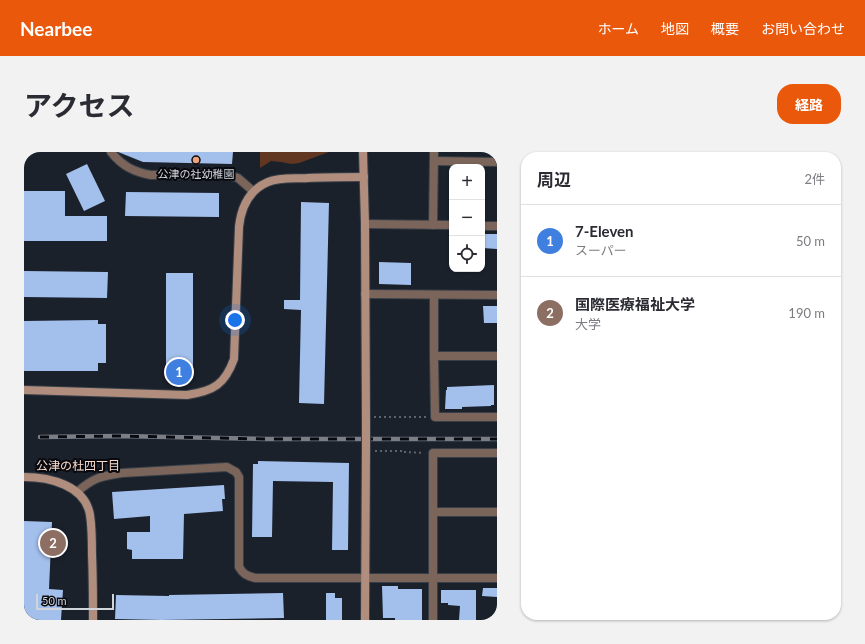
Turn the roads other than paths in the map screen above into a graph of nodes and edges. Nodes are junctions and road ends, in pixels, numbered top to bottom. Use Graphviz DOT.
graph roads {
  1 [pos="111,152"];
  2 [pos="363,152"];
  3 [pos="434,152"];
  4 [pos="434,161"];
  5 [pos="497,162"];
  6 [pos="364,177"];
  7 [pos="253,192"];
  8 [pos="365,224"];
  9 [pos="433,225"];
  10 [pos="449,225"];
  11 [pos="485,226"];
  12 [pos="497,226"];
  13 [pos="365,294"];
  14 [pos="434,295"];
  15 [pos="497,295"];
  16 [pos="434,356"];
  17 [pos="497,356"];
  18 [pos="24,390"];
  19 [pos="497,417"];
  20 [pos="497,453"];
  21 [pos="24,477"];
  22 [pos="77,492"];
  23 [pos="433,512"];
  24 [pos="497,512"];
  25 [pos="366,577"];
  26 [pos="433,577"];
  27 [pos="497,578"];
  28 [pos="94,620"];
  29 [pos="365,620"];
  30 [pos="433,620"];
  1 -- 7 [label="street"];
  2 -- 6 [label="street"];
  3 -- 4 [label="street"];
  4 -- 5 [label="street"];
  4 -- 9 [label="street"];
  6 -- 7 [label="street"];
  6 -- 8 [label="street"];
  7 -- 18 [label="street"];
  8 -- 9 [label="street"];
  8 -- 13 [label="street"];
  9 -- 10 [label="street"];
  11 -- 12 [label="street"];
  13 -- 14 [label="street"];
  13 -- 25 [label="street, bridge"];
  14 -- 15 [label="street"];
  14 -- 16 [label="street"];
  16 -- 17 [label="street"];
  16 -- 19 [label="street"];
  20 -- 23 [label="street"];
  21 -- 22 [label="street"];
  22 -- 25 [label="street"];
  22 -- 28 [label="street"];
  23 -- 24 [label="street"];
  23 -- 26 [label="street"];
  25 -- 26 [label="street"];
  25 -- 29 [label="street"];
  26 -- 27 [label="street"];
  26 -- 30 [label="street"];
}
